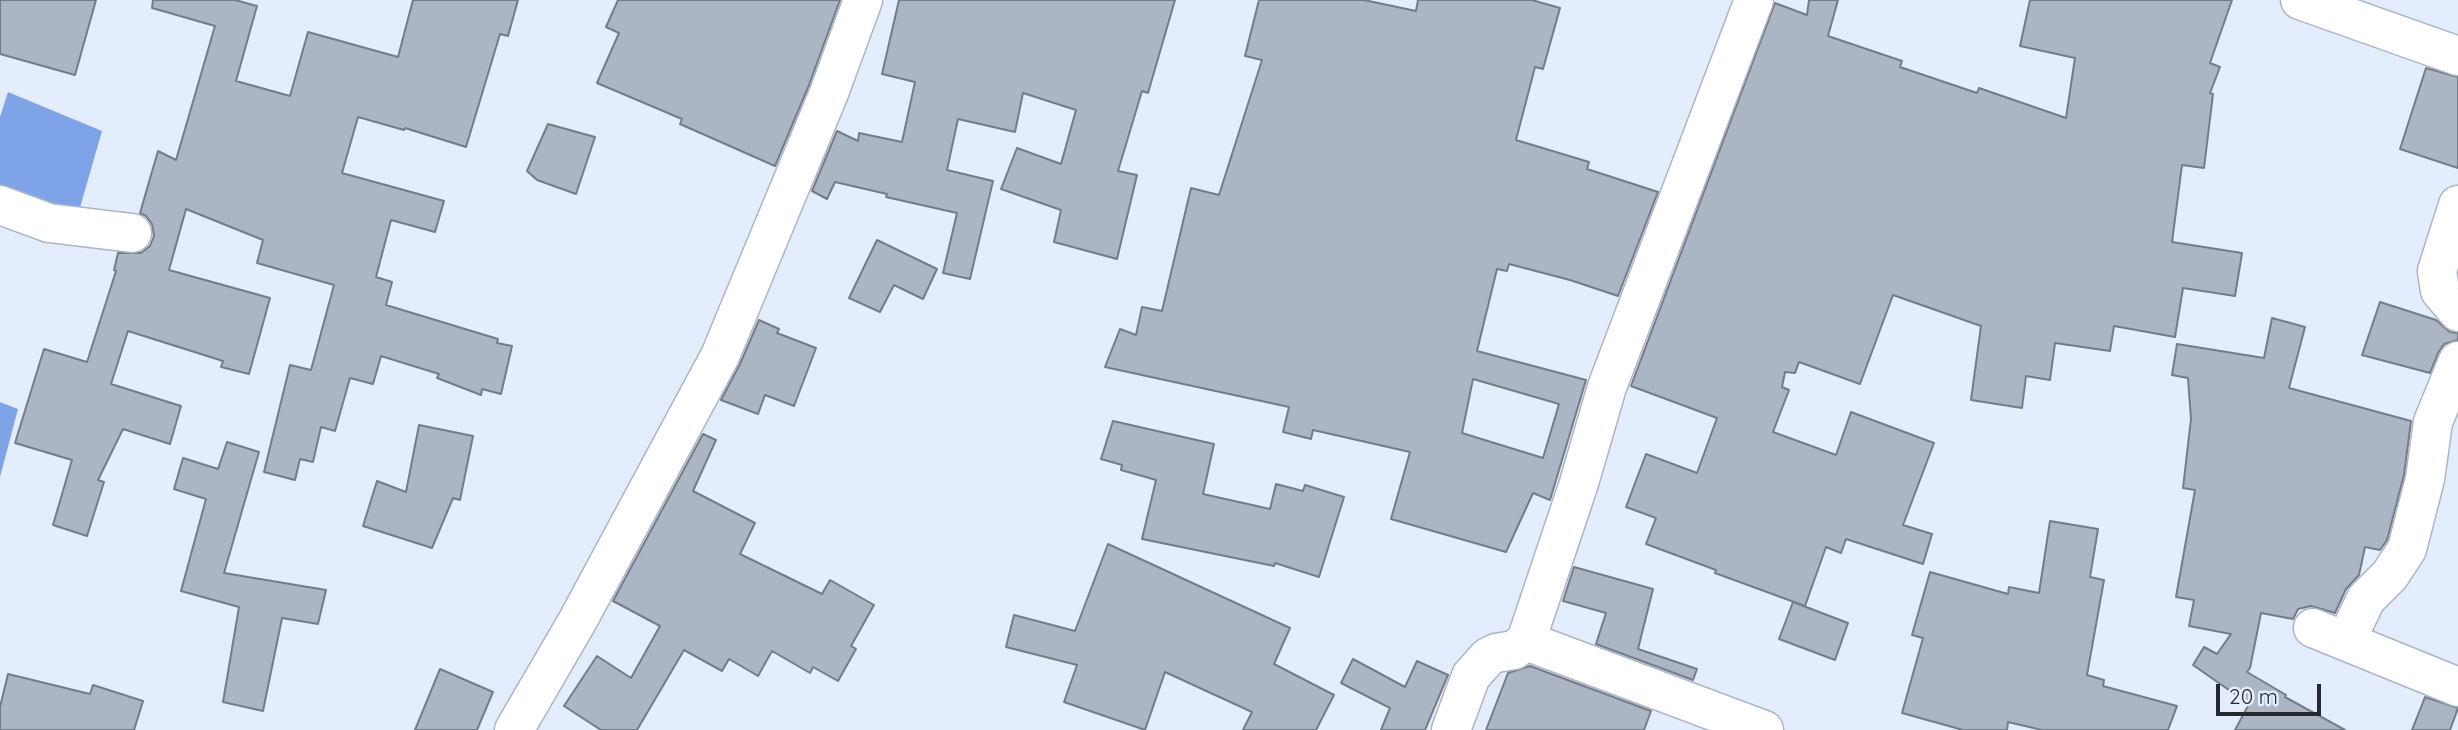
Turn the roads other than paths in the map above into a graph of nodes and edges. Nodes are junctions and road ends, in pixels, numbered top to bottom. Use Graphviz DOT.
graph roads {
  1 [pos="863,0"];
  2 [pos="1754,0"];
  3 [pos="2300,0"];
  4 [pos="2458,56"];
  5 [pos="0,205"];
  6 [pos="2458,205"];
  7 [pos="132,233"];
  8 [pos="2458,312"];
  9 [pos="2458,361"];
  10 [pos="1525,641"];
  11 [pos="2458,687"];
  12 [pos="514,730"];
  13 [pos="1451,730"];
  14 [pos="1764,730"];
  1 -- 12 [label="street"];
  2 -- 10 [label="street"];
  3 -- 4 [label="street"];
  5 -- 7 [label="street"];
  6 -- 8 [label="street"];
  9 -- 11 [label="street"];
  10 -- 13 [label="street"];
  10 -- 14 [label="street"];
}
